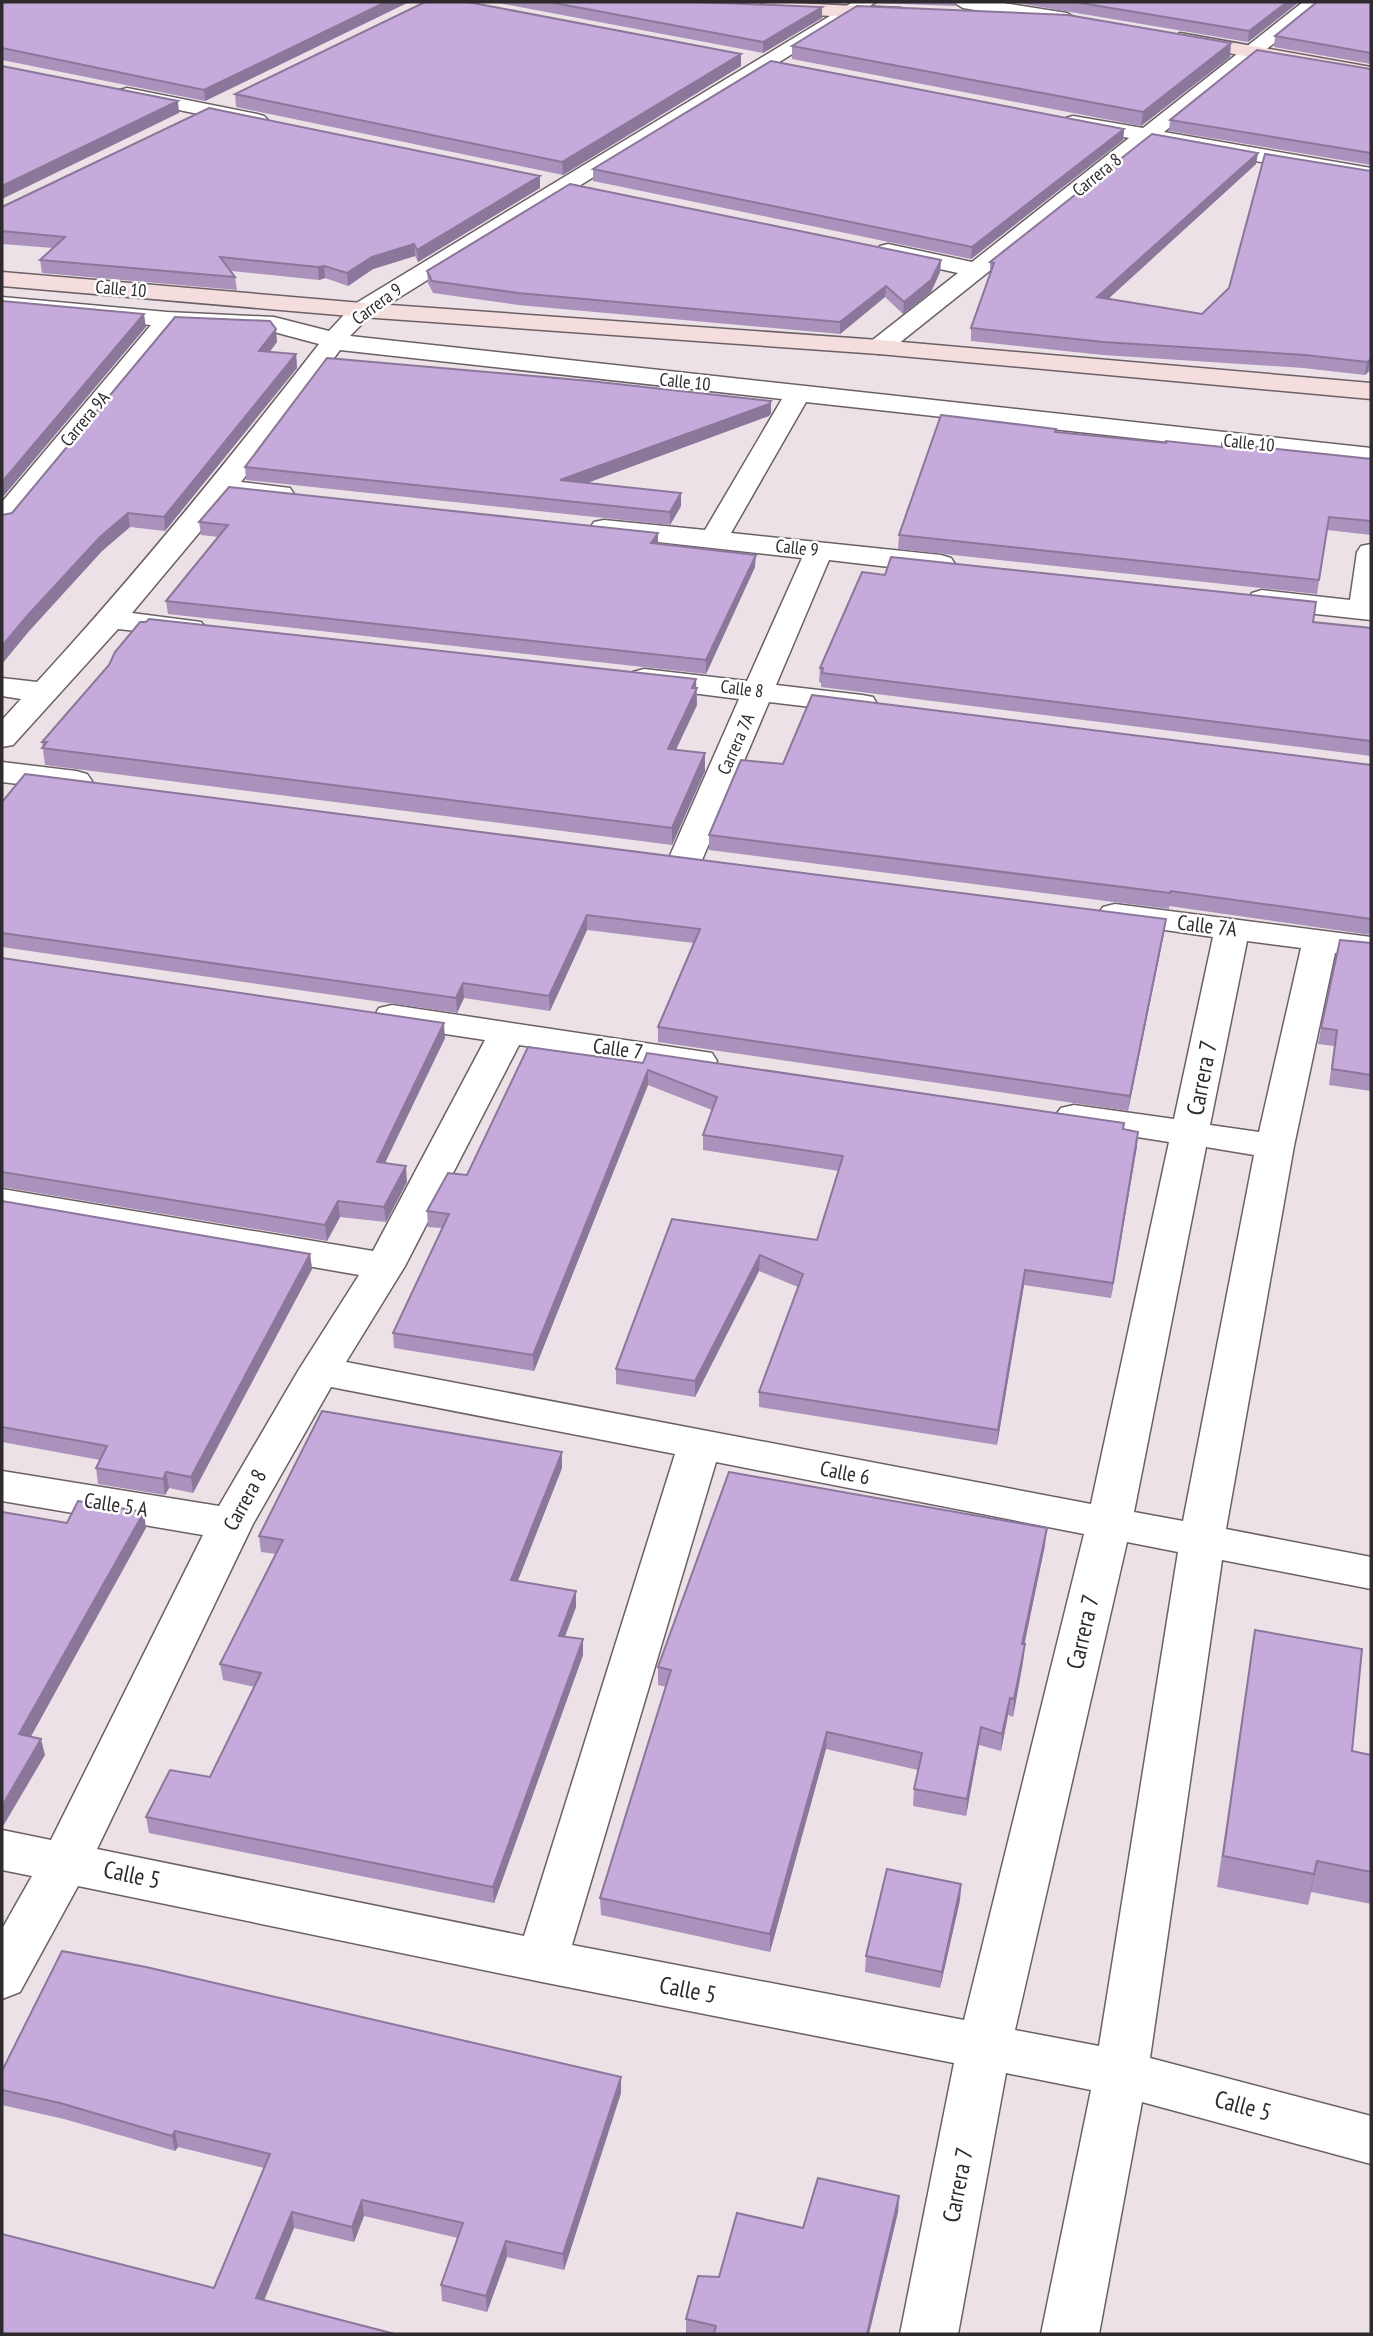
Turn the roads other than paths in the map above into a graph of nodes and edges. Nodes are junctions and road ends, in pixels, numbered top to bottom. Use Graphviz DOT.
graph roads {
  1 [pos="963,2"];
  2 [pos="1315,2"];
  3 [pos="744,6"];
  4 [pos="859,7"];
  5 [pos="919,14"];
  6 [pos="946,15"];
  7 [pos="1074,21"];
  8 [pos="1160,36"];
  9 [pos="1253,52"];
  10 [pos="743,58"];
  11 [pos="770,63"];
  12 [pos="797,68"];
  13 [pos="1371,73"];
  14 [pos="111,90"];
  15 [pos="231,98"];
  16 [pos="206,110"];
  17 [pos="1052,118"];
  18 [pos="182,122"];
  19 [pos="272,124"];
  20 [pos="1146,136"];
  21 [pos="1371,174"];
  22 [pos="538,179"];
  23 [pos="565,185"];
  24 [pos="592,190"];
  25 [pos="871,248"];
  26 [pos="978,270"];
  27 [pos="2,279"];
  28 [pos="2,304"];
  29 [pos="362,310"];
  30 [pos="169,319"];
  31 [pos="335,342"];
  32 [pos="879,347"];
  33 [pos="1371,391"];
  34 [pos="797,395"];
  35 [pos="1371,456"];
  36 [pos="222,488"];
  37 [pos="304,497"];
  38 [pos="2,519"];
  39 [pos="577,525"];
  40 [pos="713,540"];
  41 [pos="819,550"];
  42 [pos="1371,552"];
  43 [pos="969,567"];
  44 [pos="1240,597"];
  45 [pos="1367,611"];
  46 [pos="111,619"];
  47 [pos="221,631"];
  48 [pos="621,675"];
  49 [pos="2,687"];
  50 [pos="759,691"];
  51 [pos="43,692"];
  52 [pos="895,708"];
  53 [pos="2,738"];
  54 [pos="2,772"];
  55 [pos="111,786"];
  56 [pos="685,860"];
  57 [pos="1082,910"];
  58 [pos="1232,929"];
  59 [pos="1320,940"];
  60 [pos="1371,947"];
  61 [pos="357,1011"];
  62 [pos="507,1033"];
  63 [pos="726,1065"];
  64 [pos="1040,1111"];
  65 [pos="1191,1133"];
  66 [pos="1275,1146"];
  67 [pos="2,1201"];
  68 [pos="385,1266"];
  69 [pos="319,1371"];
  70 [pos="699,1445"];
  71 [pos="2,1486"];
  72 [pos="231,1524"];
  73 [pos="1109,1524"];
  74 [pos="1202,1541"];
  75 [pos="1371,1573"];
  76 [pos="2,1850"];
  77 [pos="66,1861"];
  78 [pos="542,1961"];
  79 [pos="2,1977"];
  80 [pos="984,2048"];
  81 [pos="1121,2074"];
  82 [pos="1371,2140"];
  83 [pos="929,2334"];
  84 [pos="1070,2334"];
  1 -- 7 [label="street"];
  2 -- 9 [label="street, Carrera 8"];
  3 -- 4 [label="main road"];
  4 -- 5 [label="main road"];
  4 -- 11 [label="street, Carrera 9"];
  6 -- 7 [label="main road"];
  8 -- 9 [label="main road"];
  9 -- 13 [label="main road"];
  9 -- 20 [label="street, Carrera 8"];
  10 -- 11 [label="street"];
  11 -- 12 [label="street"];
  11 -- 23 [label="street, Carrera 9"];
  14 -- 16 [label="street"];
  15 -- 16 [label="street"];
  16 -- 18 [label="street"];
  16 -- 19 [label="street"];
  17 -- 20 [label="street"];
  20 -- 21 [label="street"];
  20 -- 26 [label="street, Carrera 8"];
  22 -- 23 [label="street"];
  23 -- 24 [label="street"];
  23 -- 29 [label="street, Carrera 9"];
  25 -- 26 [label="street"];
  26 -- 32 [label="street, Carrera 8"];
  27 -- 29 [label="main road, Calle 10"];
  28 -- 30 [label="street, Calle 10"];
  29 -- 31 [label="street, Carrera 9"];
  29 -- 32 [label="main road, Calle 10"];
  30 -- 31 [label="street, Calle 10"];
  30 -- 38 [label="street, Carrera 9A"];
  31 -- 34 [label="street, Calle 10"];
  31 -- 36 [label="street, Carrera 9"];
  32 -- 33 [label="main road, Calle 10"];
  34 -- 35 [label="street, Calle 10"];
  34 -- 40 [label="street"];
  36 -- 37 [label="street"];
  36 -- 46 [label="street, Carrera 9"];
  39 -- 40 [label="street, Calle 9"];
  40 -- 41 [label="street, Calle 9"];
  41 -- 43 [label="street, Calle 9"];
  41 -- 50 [label="street, Carrera 7A"];
  42 -- 45 [label="street"];
  44 -- 45 [label="street"];
  46 -- 47 [label="street"];
  46 -- 51 [label="street, Carrera 9"];
  48 -- 50 [label="street, Calle 8"];
  49 -- 51 [label="street"];
  50 -- 52 [label="street, Calle 8"];
  50 -- 56 [label="street, Carrera 7A"];
  51 -- 53 [label="street, Carrera 9"];
  54 -- 55 [label="street"];
  57 -- 58 [label="street, Calle 7A"];
  58 -- 59 [label="street, Calle 7A"];
  58 -- 65 [label="street, Carrera 7"];
  59 -- 60 [label="street, Calle 7A"];
  59 -- 66 [label="street"];
  61 -- 62 [label="street, Calle 7"];
  62 -- 63 [label="street, Calle 7"];
  62 -- 68 [label="street, Carrera 8"];
  64 -- 65 [label="street"];
  65 -- 66 [label="street"];
  65 -- 73 [label="street, Carrera 7"];
  66 -- 74 [label="street"];
  67 -- 68 [label="street"];
  68 -- 69 [label="street, Carrera 8"];
  69 -- 70 [label="street, Calle 6"];
  69 -- 72 [label="street, Carrera 8"];
  70 -- 73 [label="street, Calle 6"];
  70 -- 78 [label="street"];
  71 -- 72 [label="street, Calle 5 A"];
  72 -- 77 [label="street, Carrera 8"];
  73 -- 74 [label="street, Calle 6"];
  73 -- 80 [label="street, Carrera 7"];
  74 -- 75 [label="street, Calle 6"];
  74 -- 81 [label="street"];
  76 -- 77 [label="street, Calle 5"];
  77 -- 78 [label="street, Calle 5"];
  77 -- 79 [label="street, Carrera 8"];
  78 -- 80 [label="street, Calle 5"];
  80 -- 81 [label="street, Calle 5"];
  80 -- 83 [label="street, Carrera 7"];
  81 -- 82 [label="street, Calle 5"];
  81 -- 84 [label="street"];
}
